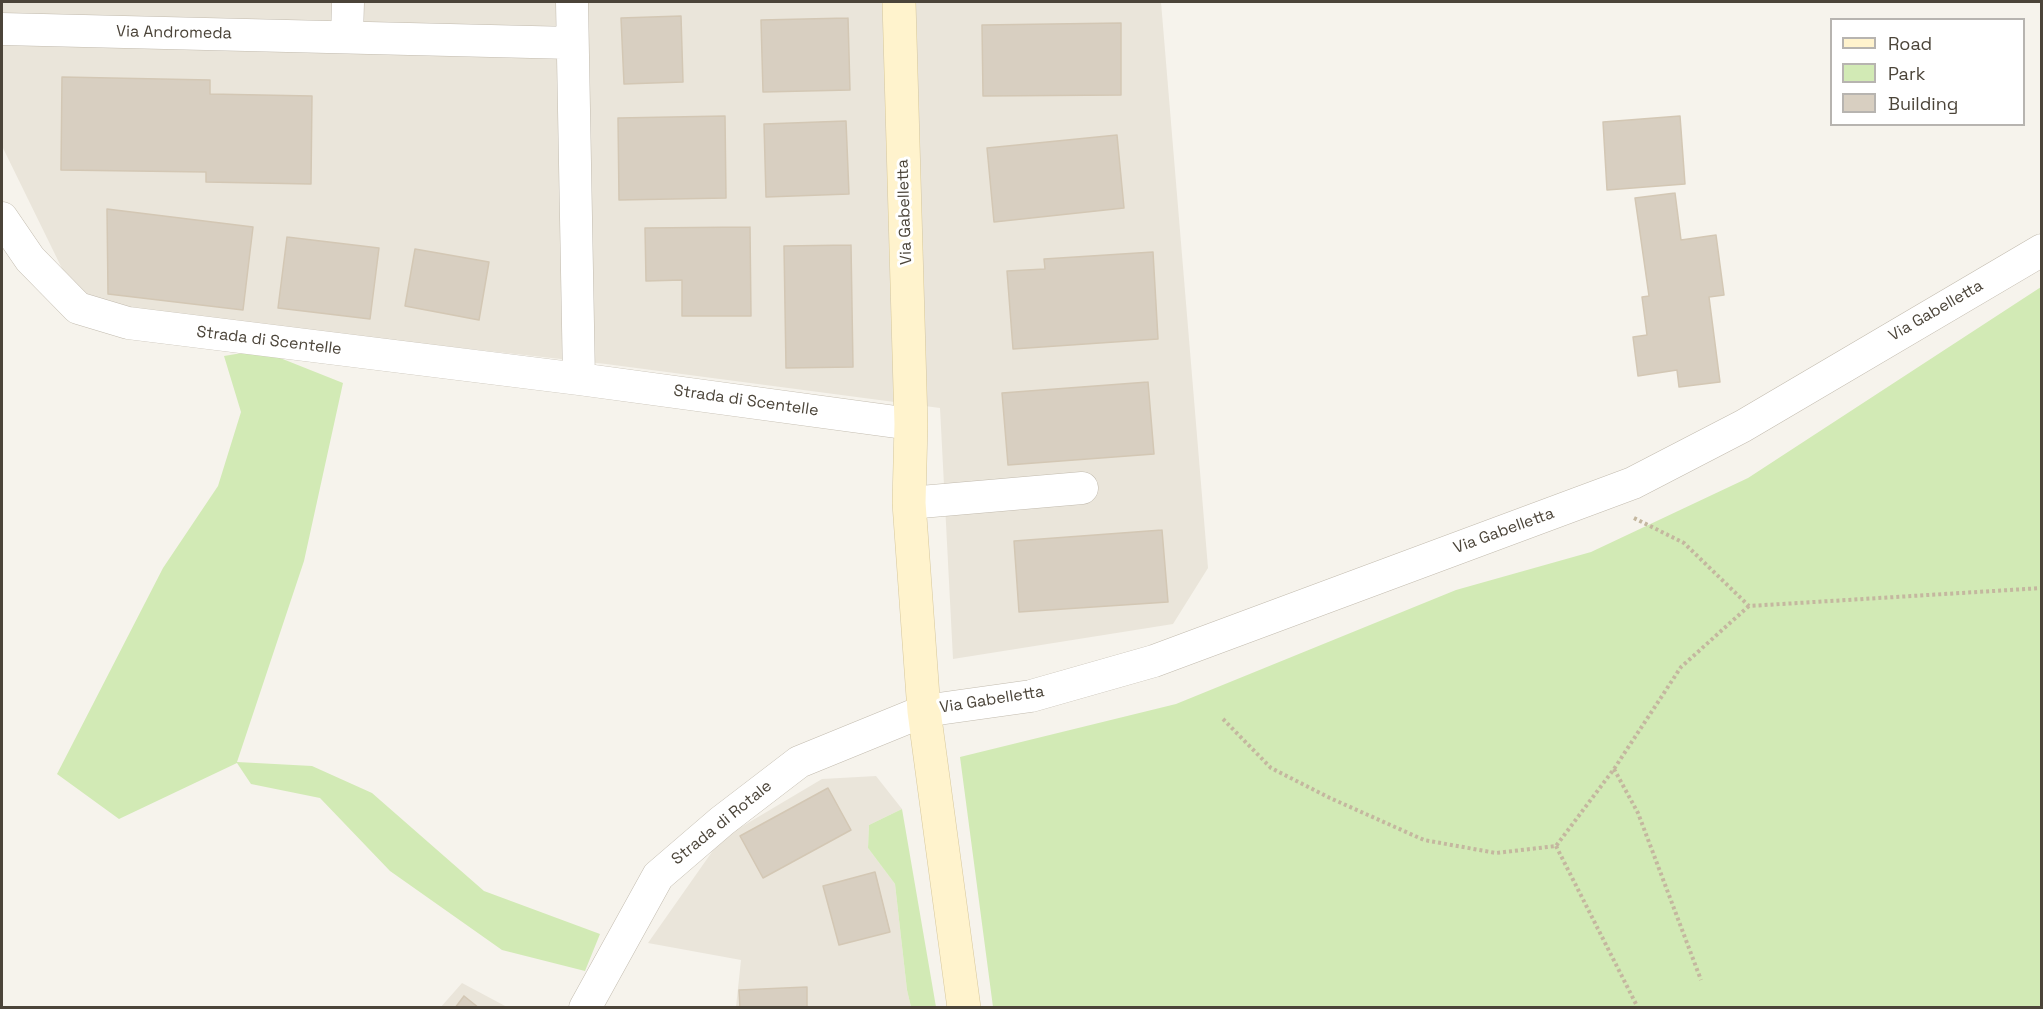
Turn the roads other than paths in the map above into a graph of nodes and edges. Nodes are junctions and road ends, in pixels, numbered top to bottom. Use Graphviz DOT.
graph roads {
  1 [pos="348,2"];
  2 [pos="572,2"];
  3 [pos="900,2"];
  4 [pos="2,29"];
  5 [pos="347,37"];
  6 [pos="572,44"];
  7 [pos="2,218"];
  8 [pos="2042,250"];
  9 [pos="579,379"];
  10 [pos="911,424"];
  11 [pos="1083,488"];
  12 [pos="909,503"];
  13 [pos="924,711"];
  14 [pos="585,1008"];
  15 [pos="964,1008"];
  1 -- 5 [label="street"];
  2 -- 6 [label="street"];
  3 -- 10 [label="street, Via Gabelletta"];
  4 -- 5 [label="street, Via Andromeda"];
  5 -- 6 [label="street, Via Andromeda"];
  6 -- 9 [label="street"];
  7 -- 9 [label="street, Strada di Scentelle"];
  8 -- 13 [label="street, Via Gabelletta"];
  9 -- 10 [label="street, Strada di Scentelle"];
  10 -- 12 [label="street, Via Gabelletta"];
  11 -- 12 [label="street"];
  12 -- 13 [label="street, Via Gabelletta"];
  13 -- 14 [label="street, Strada di Rotale"];
  13 -- 15 [label="street, Via Gabelletta"];
}
